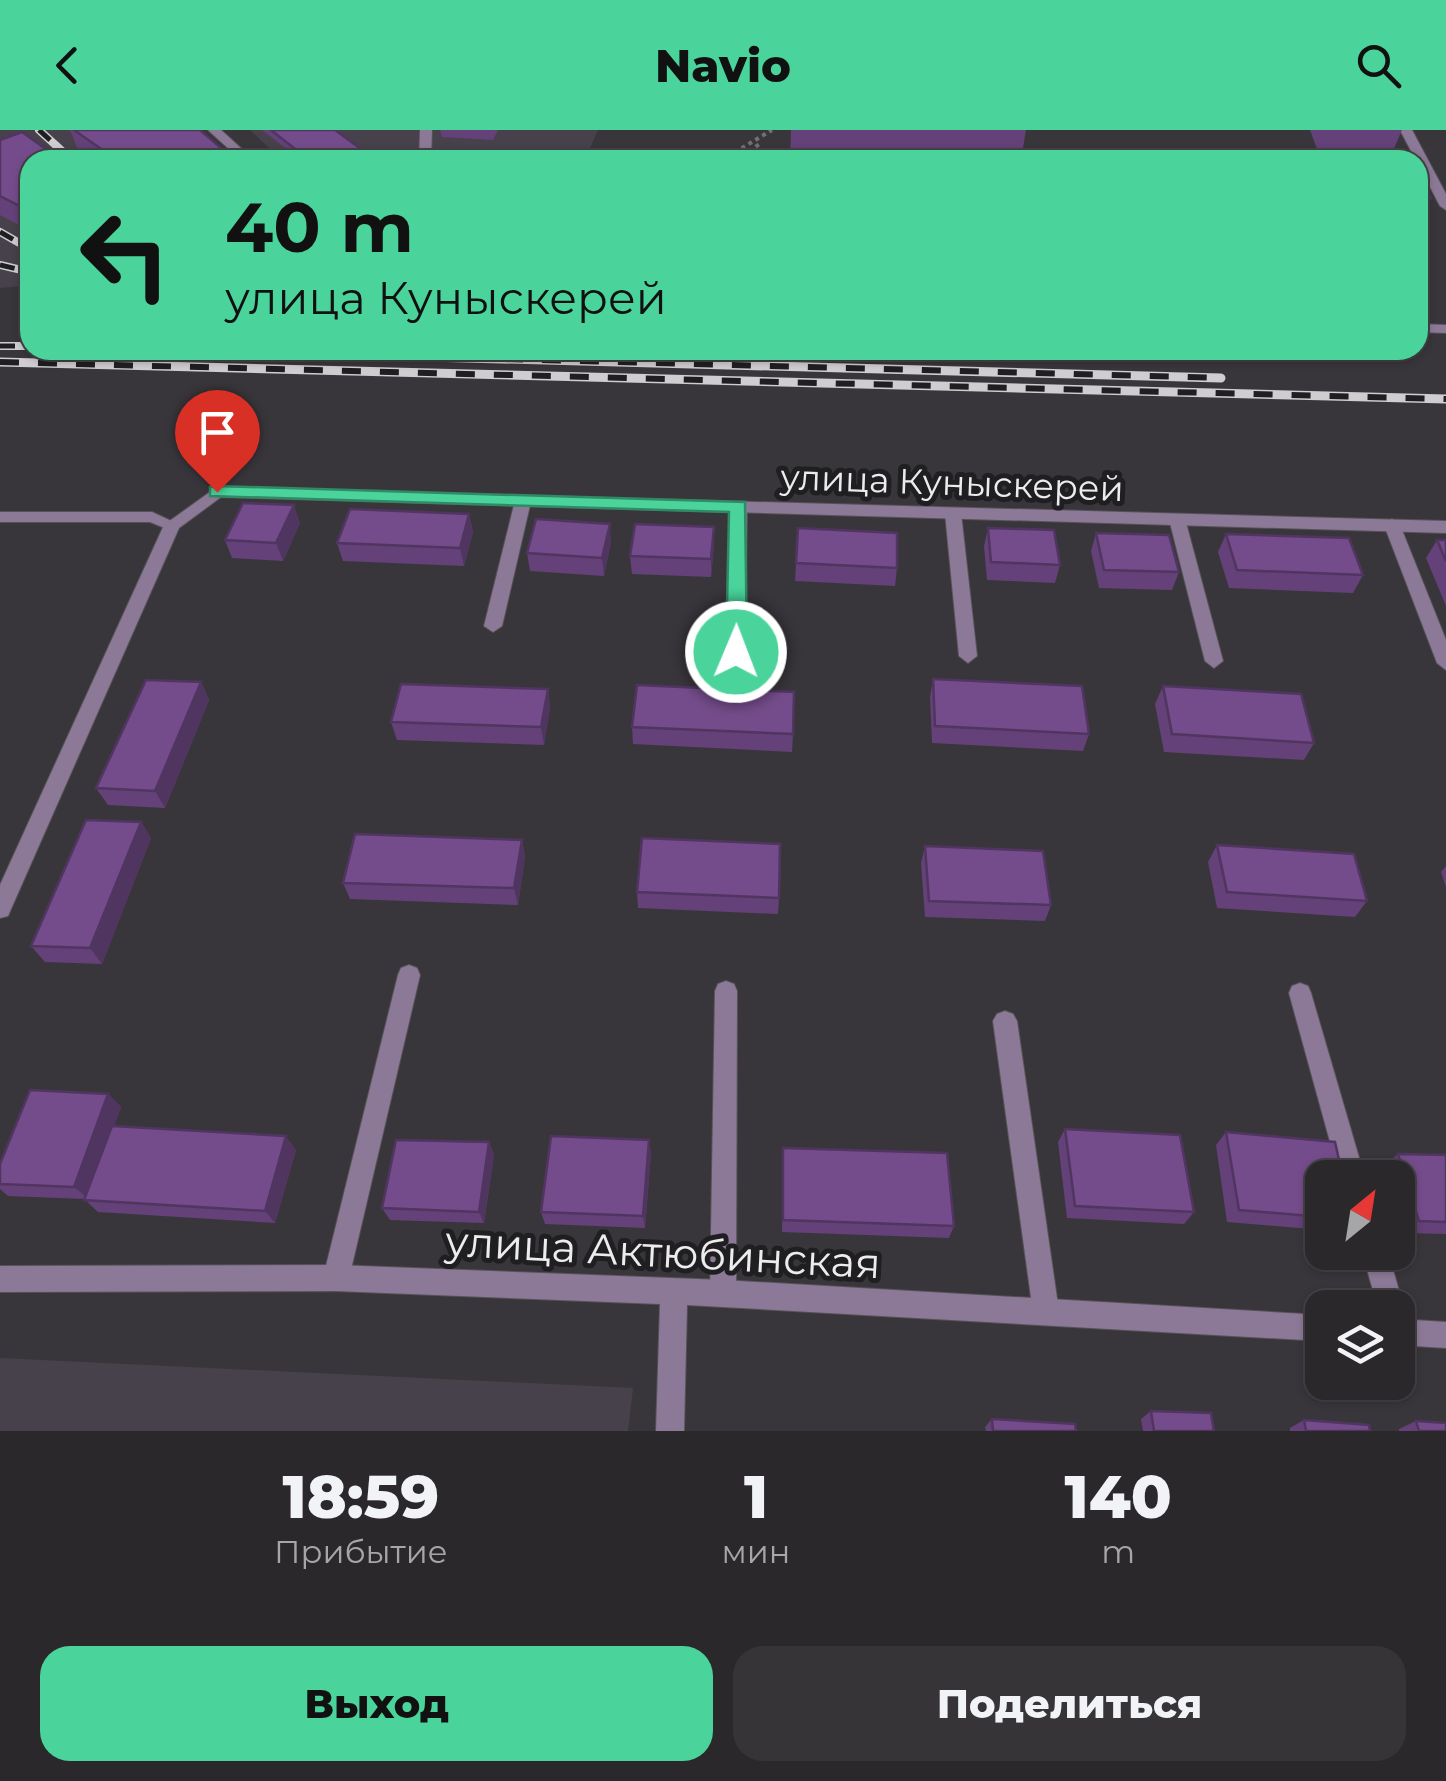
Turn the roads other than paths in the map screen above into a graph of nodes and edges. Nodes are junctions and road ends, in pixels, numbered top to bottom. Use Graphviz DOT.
graph roads {
  1 [pos="214,130"];
  2 [pos="237,150"];
  3 [pos="1428,172"];
  4 [pos="1446,206"];
  5 [pos="523,500"];
  6 [pos="739,506"];
  7 [pos="953,513"];
  8 [pos="0,517"];
  9 [pos="1176,520"];
  10 [pos="172,526"];
  11 [pos="1392,526"];
  12 [pos="1446,527"];
  13 [pos="493,626"];
  14 [pos="736,652"];
  15 [pos="968,656"];
  16 [pos="1214,661"];
  17 [pos="1446,663"];
  18 [pos="0,909"];
  19 [pos="409,975"];
  20 [pos="726,992"];
  21 [pos="1300,993"];
  22 [pos="1005,1021"];
  23 [pos="1348,1160"];
  24 [pos="336,1278"];
  25 [pos="0,1279"];
  26 [pos="674,1291"];
  27 [pos="723,1293"];
  28 [pos="1046,1312"];
  29 [pos="1305,1327"];
  30 [pos="1415,1333"];
  31 [pos="1446,1335"];
  32 [pos="670,1431"];
  1 -- 2 [label="street"];
  3 -- 4 [label="street"];
  5 -- 6 [label="street, улица Куныскерей"];
  5 -- 10 [label="street, улица Куныскерей"];
  5 -- 13 [label="street"];
  6 -- 7 [label="street, улица Куныскерей"];
  6 -- 14 [label="street"];
  7 -- 9 [label="street, улица Куныскерей"];
  7 -- 15 [label="street"];
  8 -- 10 [label="street"];
  9 -- 11 [label="street, улица Куныскерей"];
  9 -- 16 [label="street"];
  10 -- 18 [label="street"];
  11 -- 12 [label="street, улица Куныскерей"];
  11 -- 17 [label="street"];
  19 -- 24 [label="street"];
  20 -- 27 [label="street"];
  21 -- 23 [label="street"];
  22 -- 28 [label="street"];
  24 -- 25 [label="street, улица Актюбинская"];
  24 -- 26 [label="street, улица Актюбинская"];
  26 -- 27 [label="street, улица Актюбинская"];
  26 -- 32 [label="street"];
  27 -- 28 [label="street, улица Актюбинская"];
  28 -- 29 [label="street, улица Актюбинская"];
  30 -- 31 [label="street"];
}
